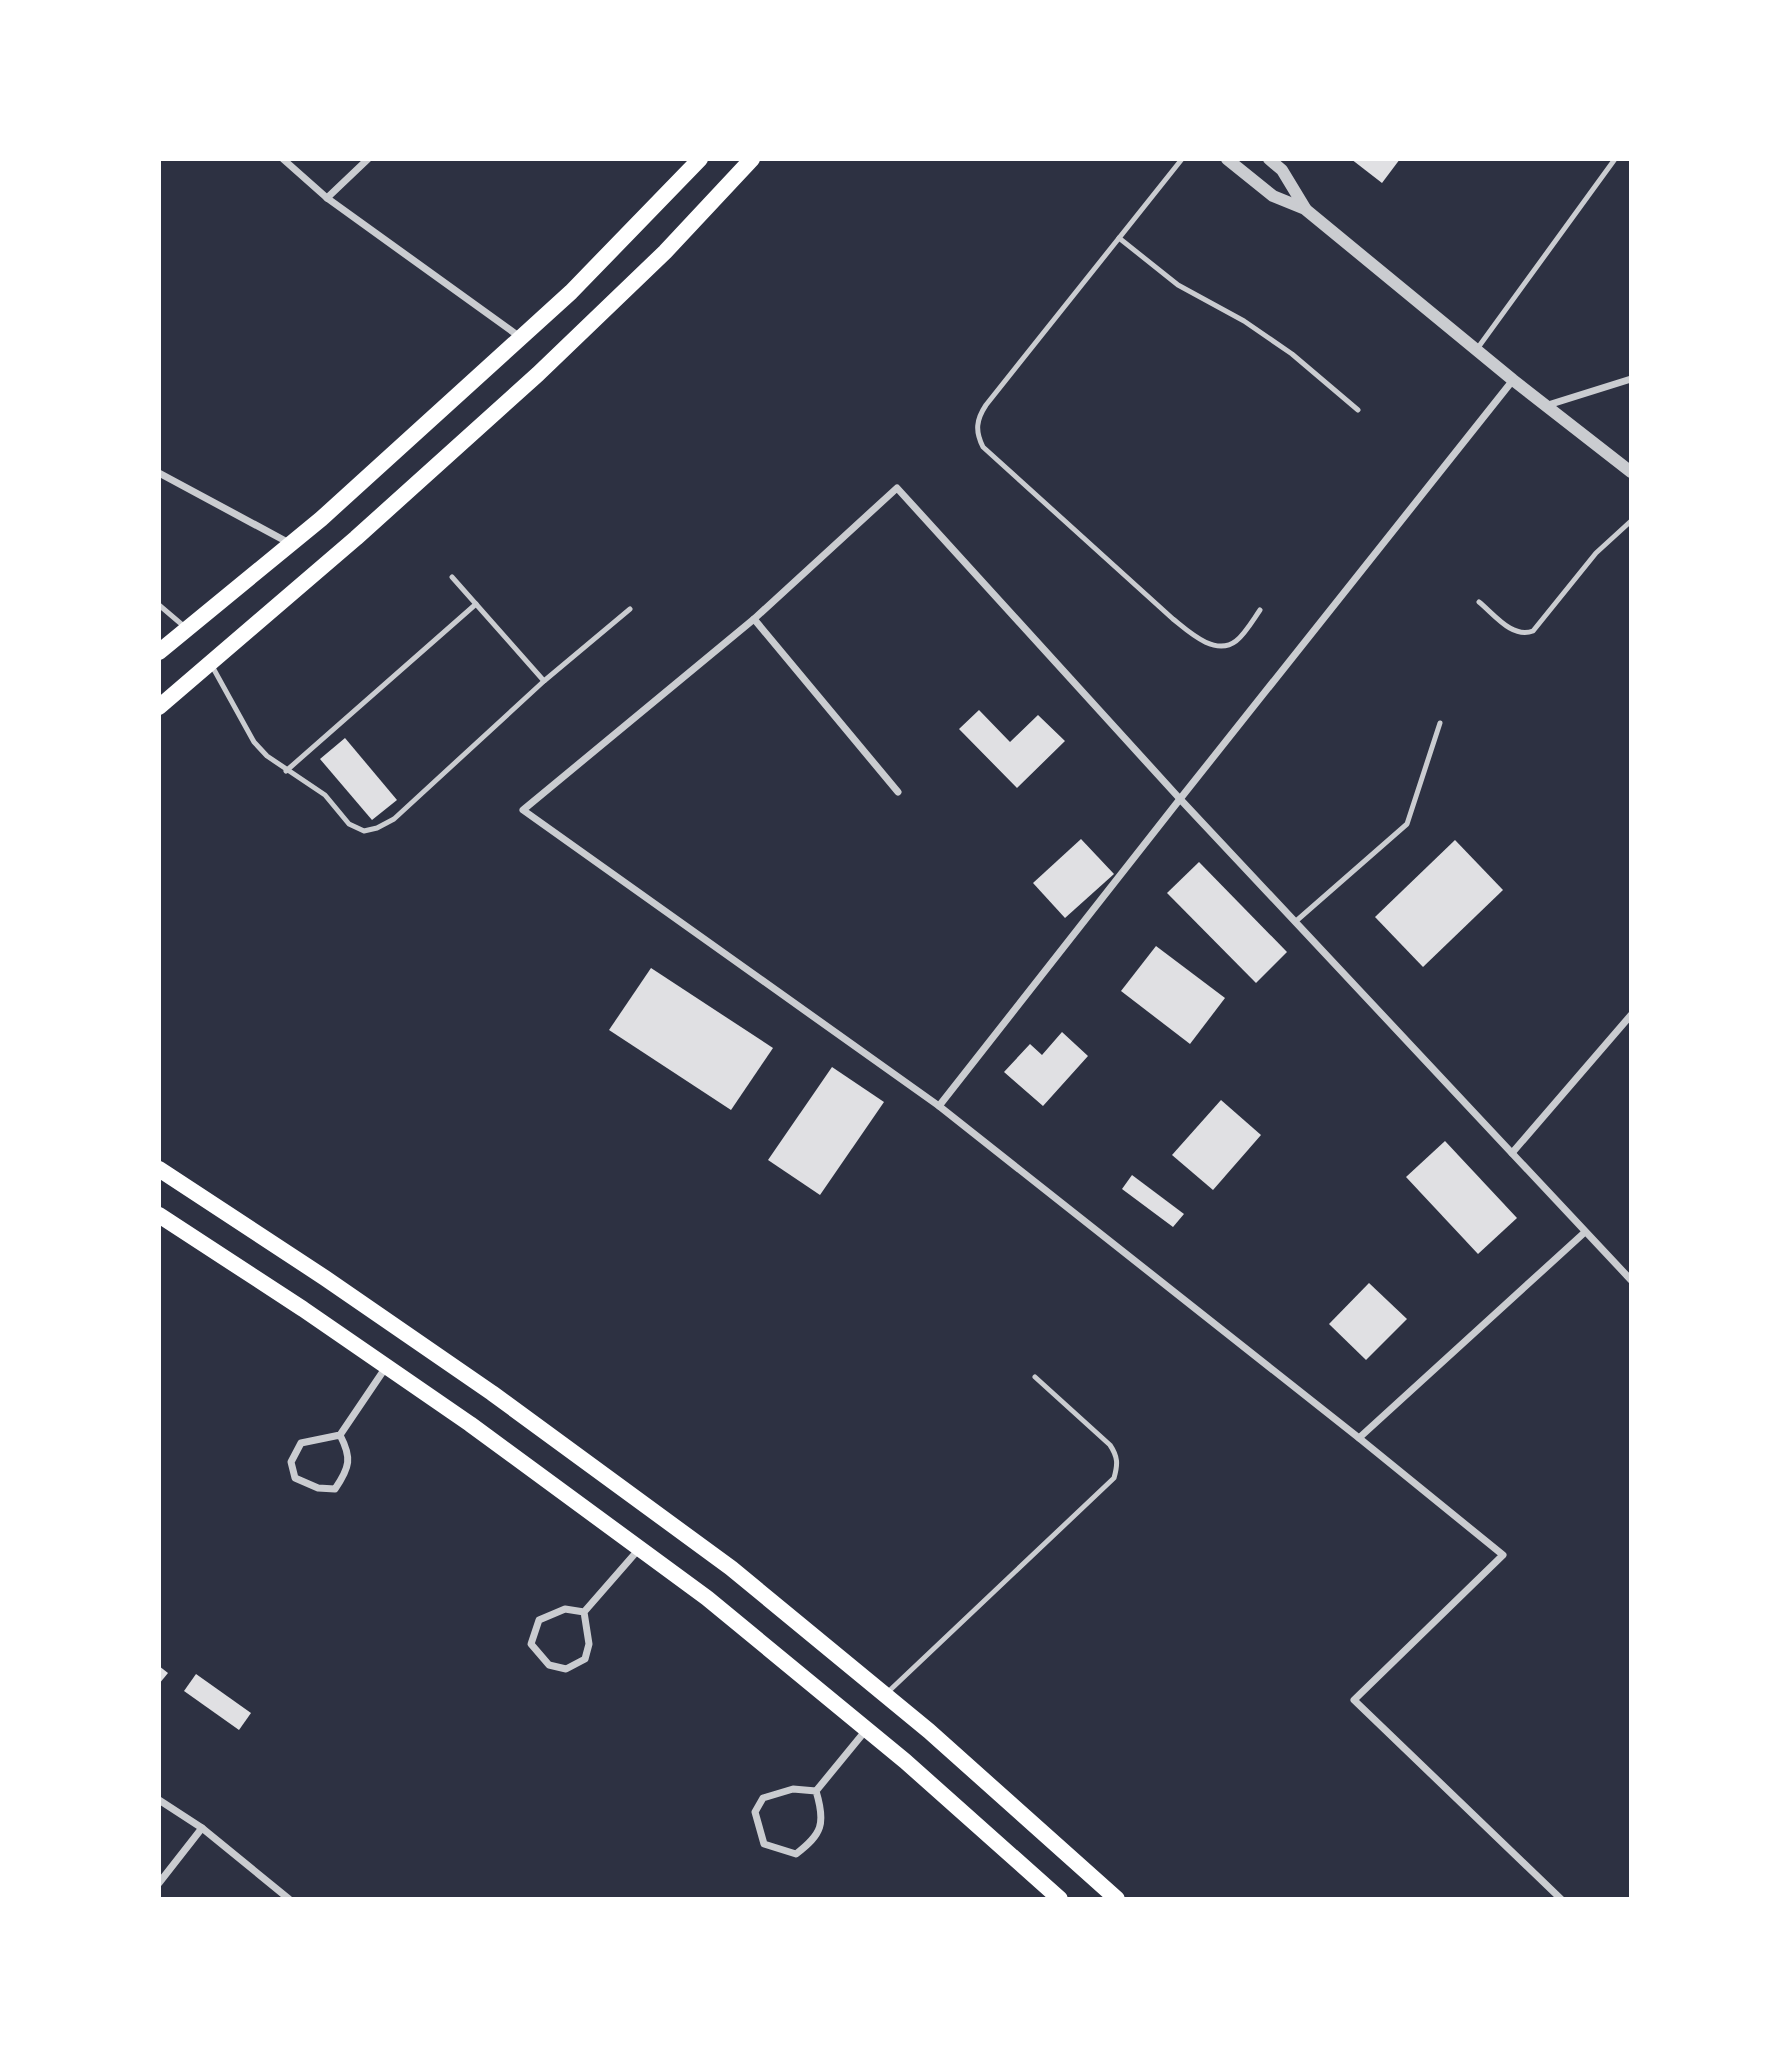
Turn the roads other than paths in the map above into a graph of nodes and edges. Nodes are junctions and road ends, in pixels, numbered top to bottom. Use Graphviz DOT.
graph roads {
  1 [pos="283,159"];
  2 [pos="368,159"];
  3 [pos="700,159"];
  4 [pos="752,159"];
  5 [pos="1182,159"];
  6 [pos="1227,159"];
  7 [pos="1269,159"];
  8 [pos="1615,159"];
  9 [pos="327,198"];
  10 [pos="1305,209"];
  11 [pos="1119,238"];
  12 [pos="521,337"];
  13 [pos="1477,349"];
  14 [pos="1631,379"];
  15 [pos="1513,380"];
  16 [pos="1548,405"];
  17 [pos="1359,410"];
  18 [pos="1631,472"];
  19 [pos="159,473"];
  20 [pos="1631,521"];
  21 [pos="291,544"];
  22 [pos="453,577"];
  23 [pos="1479,602"];
  24 [pos="476,604"];
  25 [pos="159,605"];
  26 [pos="630,609"];
  27 [pos="1260,610"];
  28 [pos="754,619"];
  29 [pos="187,629"];
  30 [pos="159,652"];
  31 [pos="211,664"];
  32 [pos="544,681"];
  33 [pos="159,708"];
  34 [pos="1440,723"];
  35 [pos="286,771"];
  36 [pos="898,792"];
  37 [pos="1180,799"];
  38 [pos="1295,922"];
  39 [pos="1631,1015"];
  40 [pos="939,1107"];
  41 [pos="1512,1153"];
  42 [pos="159,1169"];
  43 [pos="159,1215"];
  44 [pos="1585,1232"];
  45 [pos="1631,1280"];
  46 [pos="387,1367"];
  47 [pos="1035,1377"];
  48 [pos="340,1435"];
  49 [pos="1359,1438"];
  50 [pos="639,1549"];
  51 [pos="584,1612"];
  52 [pos="885,1695"];
  53 [pos="866,1729"];
  54 [pos="816,1791"];
  55 [pos="159,1800"];
  56 [pos="202,1828"];
  57 [pos="159,1883"];
  58 [pos="289,1899"];
  59 [pos="1060,1899"];
  60 [pos="1117,1899"];
  61 [pos="1562,1899"];
  1 -- 9 [label="street"];
  2 -- 9 [label="street"];
  3 -- 12 [label="main road"];
  4 -- 31 [label="main road"];
  5 -- 11 [label="lane"];
  6 -- 10 [label="street"];
  7 -- 10 [label="street"];
  8 -- 13 [label="lane"];
  9 -- 12 [label="street"];
  10 -- 13 [label="street"];
  11 -- 17 [label="lane"];
  11 -- 27 [label="lane"];
  12 -- 21 [label="main road"];
  13 -- 15 [label="street"];
  14 -- 16 [label="street"];
  15 -- 16 [label="street"];
  15 -- 37 [label="street"];
  16 -- 18 [label="street"];
  19 -- 21 [label="street"];
  20 -- 23 [label="lane"];
  21 -- 29 [label="main road"];
  22 -- 24 [label="lane"];
  24 -- 32 [label="lane"];
  24 -- 35 [label="lane"];
  25 -- 29 [label="lane"];
  26 -- 32 [label="lane"];
  28 -- 36 [label="street"];
  28 -- 37 [label="street"];
  28 -- 40 [label="street"];
  29 -- 30 [label="main road"];
  31 -- 33 [label="main road"];
  31 -- 35 [label="lane"];
  32 -- 35 [label="lane"];
  34 -- 38 [label="lane"];
  37 -- 38 [label="street"];
  37 -- 40 [label="street"];
  38 -- 41 [label="street"];
  39 -- 41 [label="street"];
  40 -- 49 [label="street"];
  41 -- 44 [label="street"];
  42 -- 52 [label="main road"];
  43 -- 46 [label="main road"];
  44 -- 45 [label="street"];
  44 -- 49 [label="street"];
  46 -- 48 [label="street"];
  46 -- 50 [label="main road"];
  47 -- 52 [label="lane"];
  48 -- 48 [label="street"];
  49 -- 61 [label="street"];
  50 -- 51 [label="street"];
  50 -- 53 [label="main road"];
  51 -- 51 [label="street"];
  52 -- 60 [label="main road"];
  53 -- 54 [label="street"];
  53 -- 59 [label="main road"];
  54 -- 54 [label="street"];
  55 -- 56 [label="street"];
  56 -- 57 [label="street"];
  56 -- 58 [label="street"];
}
